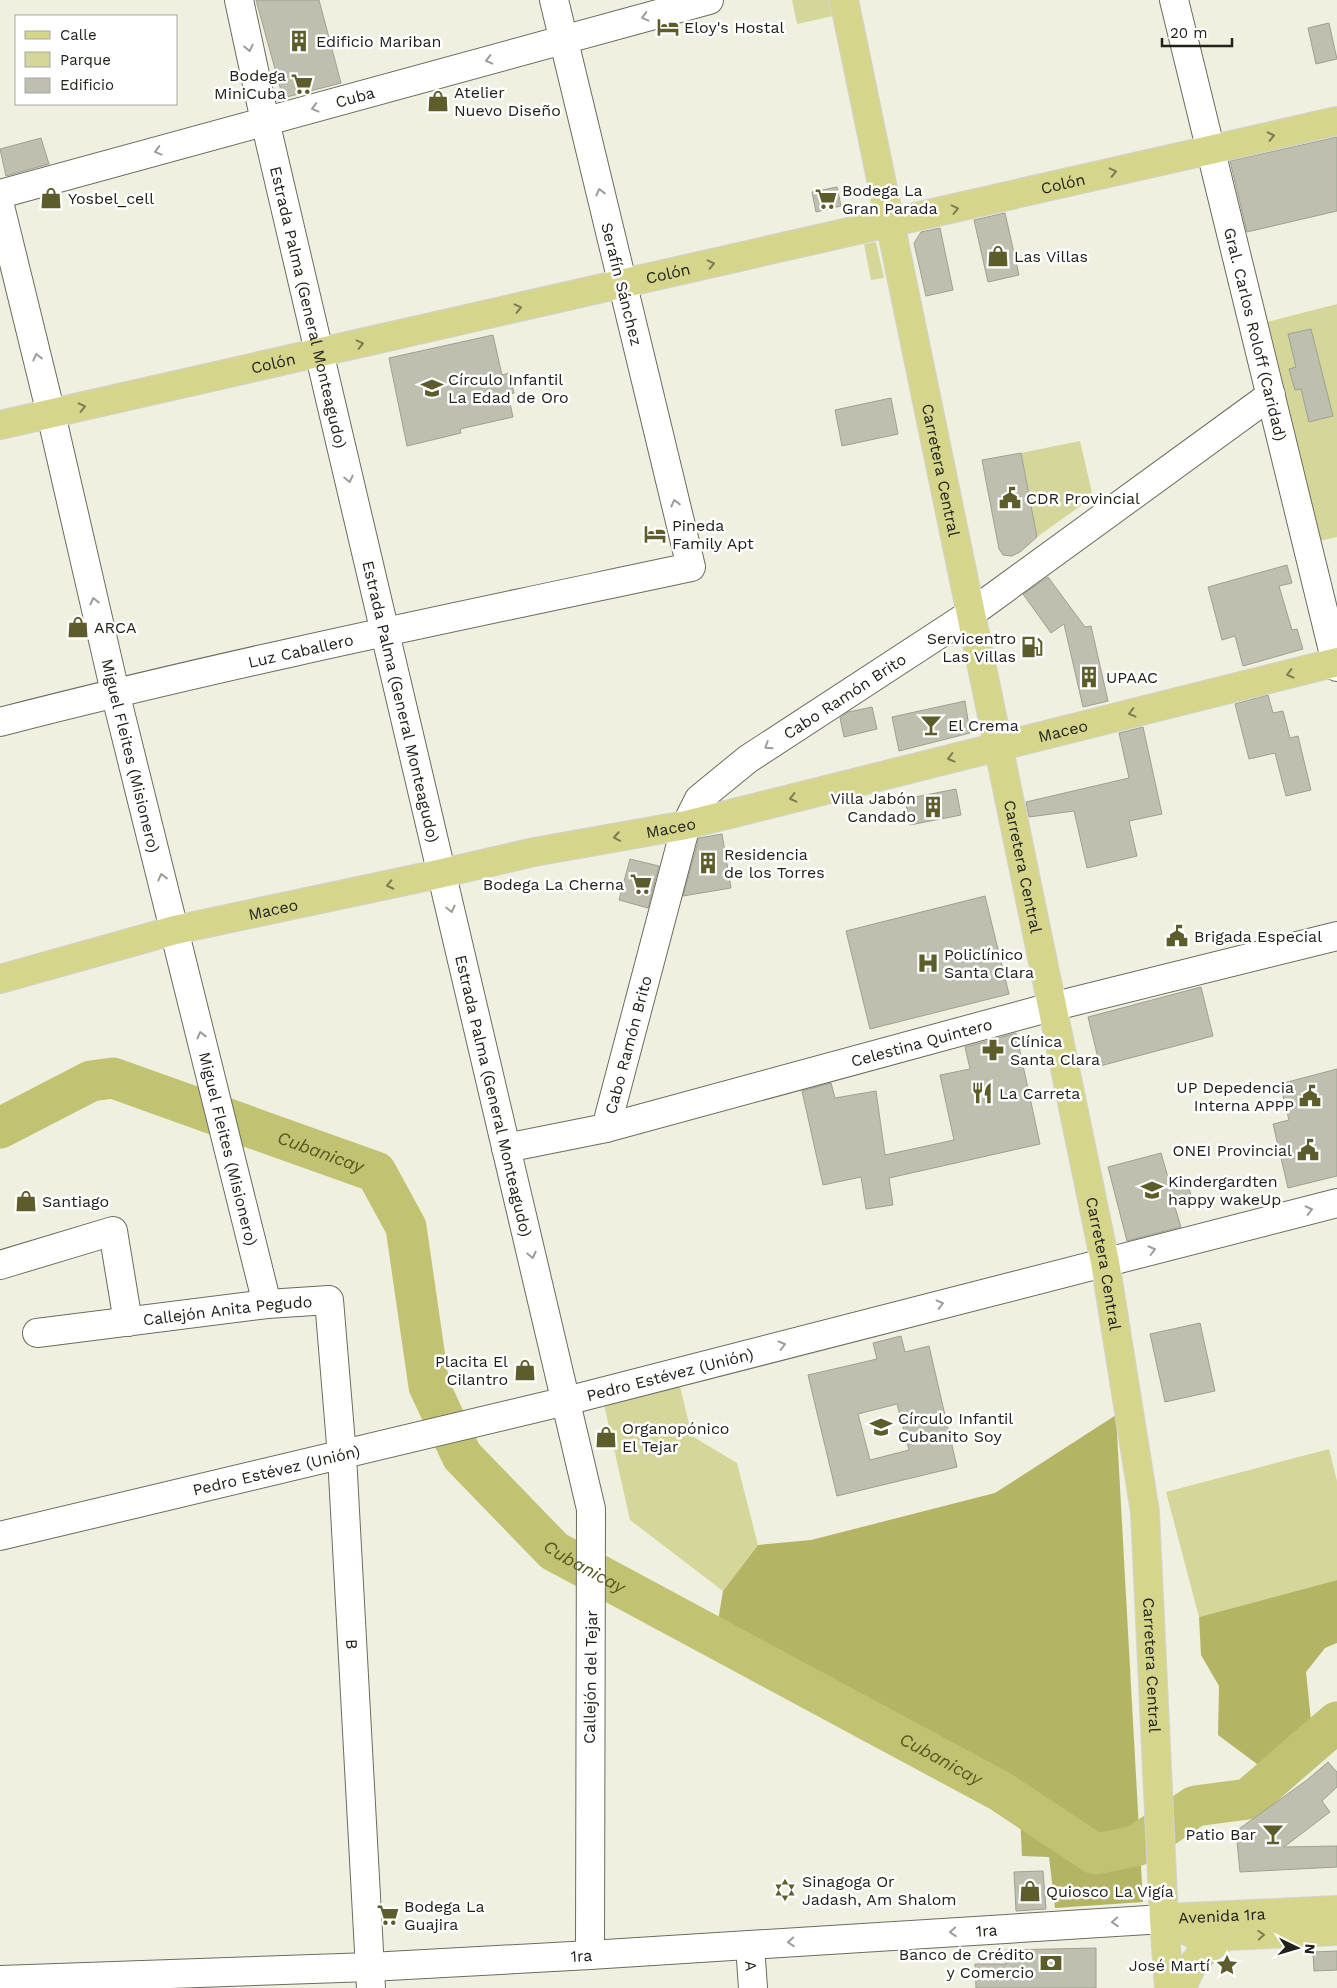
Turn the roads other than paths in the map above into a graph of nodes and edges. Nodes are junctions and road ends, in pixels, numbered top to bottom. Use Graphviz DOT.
graph roads {
  1 [pos="239,0"];
  2 [pos="554,0"];
  3 [pos="709,0"];
  4 [pos="844,0"];
  5 [pos="1174,0"];
  6 [pos="564,40"];
  7 [pos="1337,121"];
  8 [pos="265,122"];
  9 [pos="1210,150"];
  10 [pos="0,194"];
  11 [pos="0,206"];
  12 [pos="890,224"];
  13 [pos="622,284"];
  14 [pos="319,353"];
  15 [pos="1271,395"];
  16 [pos="51,414"];
  17 [pos="0,426"];
  18 [pos="691,567"];
  19 [pos="970,614"];
  20 [pos="384,632"];
  21 [pos="1337,664"];
  22 [pos="114,692"];
  23 [pos="0,722"];
  24 [pos="998,746"];
  25 [pos="686,824"];
  26 [pos="442,874"];
  27 [pos="175,930"];
  28 [pos="1337,936"];
  29 [pos="0,979"];
  30 [pos="1051,1007"];
  31 [pos="606,1128"];
  32 [pos="506,1148"];
  33 [pos="1337,1203"];
  34 [pos="1104,1262"];
  35 [pos="0,1265"];
  36 [pos="329,1300"];
  37 [pos="267,1304"];
  38 [pos="128,1322"];
  39 [pos="37,1333"];
  40 [pos="566,1401"];
  41 [pos="342,1456"];
  42 [pos="0,1536"];
  43 [pos="1162,1876"];
  44 [pos="1337,1910"];
  45 [pos="1164,1919"];
  46 [pos="1225,1926"];
  47 [pos="1337,1931"];
  48 [pos="750,1945"];
  49 [pos="590,1955"];
  50 [pos="370,1978"];
  51 [pos="0,1980"];
  52 [pos="752,1988"];
  53 [pos="1152,1988"];
  54 [pos="1169,1988"];
  55 [pos="1182,1988"];
  1 -- 8 [label="street, Estrada Palma (General Monteagudo), one-way"];
  2 -- 6 [label="street, Serafín Sánchez"];
  3 -- 6 [label="street, Cuba, one-way"];
  4 -- 12 [label="main road, Carretera Central"];
  5 -- 9 [label="street, Gral. Carlos Roloff (Caridad)"];
  6 -- 8 [label="street, Cuba, one-way"];
  13 -- 6 [label="street, Serafín Sánchez, one-way"];
  9 -- 7 [label="main road, Colón, one-way"];
  8 -- 10 [label="street, Cuba, one-way"];
  8 -- 14 [label="street, Estrada Palma (General Monteagudo)"];
  12 -- 9 [label="main road, Colón, one-way"];
  9 -- 15 [label="street, Gral. Carlos Roloff (Caridad)"];
  16 -- 11 [label="street, Miguel Fleites (Misionero), one-way"];
  13 -- 12 [label="main road, Colón, one-way"];
  12 -- 19 [label="main road, Carretera Central"];
  14 -- 13 [label="main road, Colón, one-way"];
  18 -- 13 [label="street, Serafín Sánchez, one-way"];
  16 -- 14 [label="main road, Colón, one-way"];
  14 -- 20 [label="street, Estrada Palma (General Monteagudo), one-way"];
  15 -- 19 [label="street, Cabo Ramón Brito"];
  15 -- 21 [label="street, Gral. Carlos Roloff (Caridad)"];
  16 -- 17 [label="main road, Colón"];
  22 -- 16 [label="street, Miguel Fleites (Misionero), one-way"];
  18 -- 20 [label="street, Luz Caballero"];
  19 -- 24 [label="main road, Carretera Central"];
  19 -- 25 [label="street, Cabo Ramón Brito, one-way"];
  20 -- 22 [label="street, Luz Caballero"];
  20 -- 26 [label="street, Estrada Palma (General Monteagudo)"];
  21 -- 24 [label="main road, Maceo, one-way"];
  22 -- 23 [label="street, Luz Caballero"];
  27 -- 22 [label="street, Miguel Fleites (Misionero), one-way"];
  24 -- 25 [label="main road, Maceo, one-way"];
  24 -- 30 [label="main road, Carretera Central"];
  25 -- 26 [label="main road, Maceo, one-way"];
  25 -- 31 [label="street, Cabo Ramón Brito"];
  26 -- 27 [label="main road, Maceo, one-way"];
  26 -- 32 [label="street, Estrada Palma (General Monteagudo), one-way"];
  27 -- 29 [label="main road, Maceo"];
  37 -- 27 [label="street, Miguel Fleites (Misionero), one-way"];
  28 -- 30 [label="street, Celestina Quintero"];
  30 -- 31 [label="street, Celestina Quintero"];
  30 -- 34 [label="main road, Carretera Central"];
  31 -- 32 [label="street, Celestina Quintero"];
  32 -- 40 [label="street, Estrada Palma (General Monteagudo), one-way"];
  34 -- 33 [label="street, Pedro Estévez (Unión), one-way"];
  40 -- 34 [label="street, Pedro Estévez (Unión), one-way"];
  34 -- 43 [label="main road, Carretera Central"];
  35 -- 38 [label="street, Callejón Anita Pegudo"];
  36 -- 37 [label="street, Callejón Anita Pegudo"];
  36 -- 41 [label="street, B"];
  37 -- 38 [label="street, Callejón Anita Pegudo"];
  38 -- 39 [label="street, Callejón Anita Pegudo"];
  40 -- 41 [label="street, Pedro Estévez (Unión)"];
  40 -- 49 [label="street, Callejón del Tejar"];
  41 -- 42 [label="street, Pedro Estévez (Unión)"];
  41 -- 50 [label="street, B"];
  43 -- 45 [label="main road, Carretera Central"];
  43 -- 46 [label="main road"];
  44 -- 46 [label="main road, Avenida 1ra"];
  45 -- 46 [label="main road, Avenida 1ra"];
  45 -- 48 [label="street, 1ra, one-way"];
  45 -- 53 [label="main road, Carretera Central"];
  45 -- 54 [label="main road, Carretera Central"];
  46 -- 47 [label="main road, Avenida 1ra, one-way"];
  46 -- 55 [label="main road"];
  48 -- 49 [label="street, 1ra"];
  48 -- 52 [label="street, A"];
  49 -- 50 [label="street, 1ra"];
  50 -- 51 [label="street, 1ra"];
}
